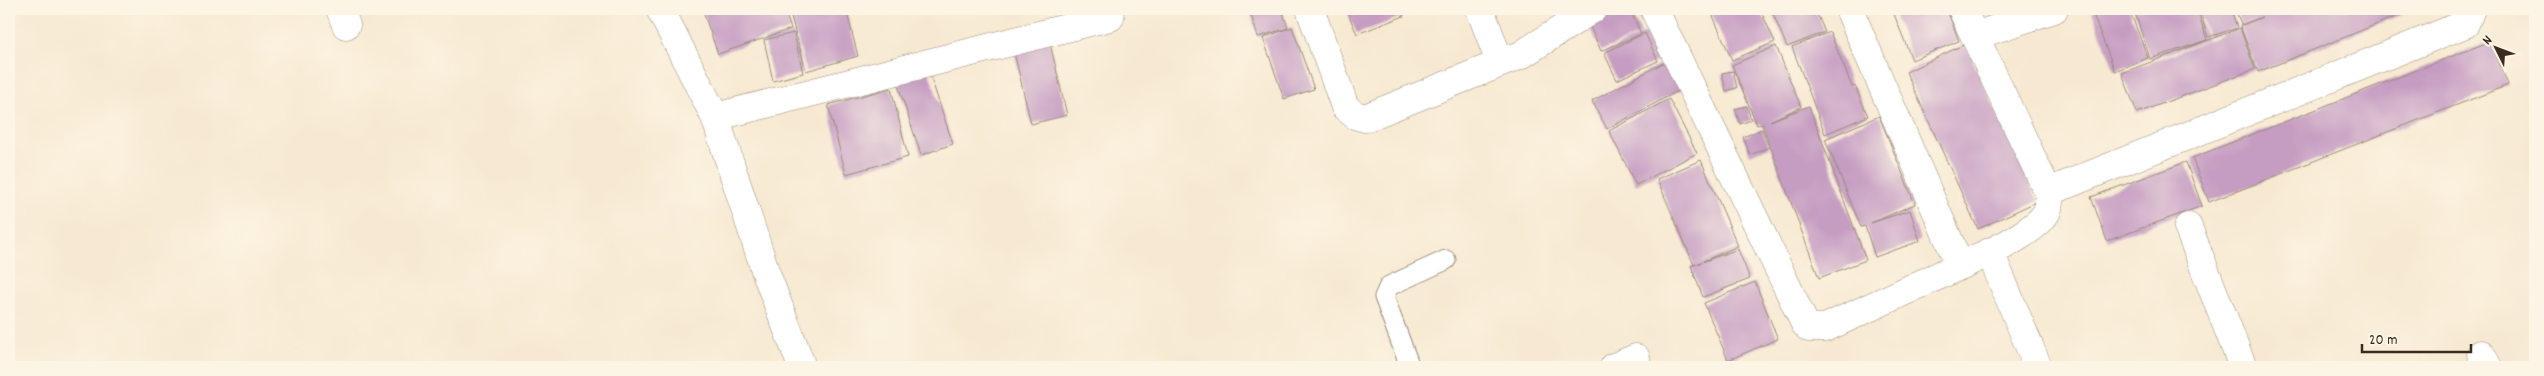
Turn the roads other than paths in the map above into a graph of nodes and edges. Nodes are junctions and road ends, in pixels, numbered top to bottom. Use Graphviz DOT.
graph roads {
  1 [pos="660,9"];
  2 [pos="1310,9"];
  3 [pos="1480,9"];
  4 [pos="1593,9"];
  5 [pos="1654,9"];
  6 [pos="1849,9"];
  7 [pos="1962,9"];
  8 [pos="2054,9"];
  9 [pos="2471,9"];
  10 [pos="1110,17"];
  11 [pos="1975,36"];
  12 [pos="1500,63"];
  13 [pos="715,117"];
  14 [pos="2048,192"];
  15 [pos="2188,227"];
  16 [pos="1990,252"];
  17 [pos="1446,260"];
  18 [pos="1960,266"];
  19 [pos="802,367"];
  20 [pos="1410,367"];
  21 [pos="2038,367"];
  22 [pos="2243,367"];
  1 -- 13 [label="street"];
  2 -- 12 [label="street"];
  3 -- 12 [label="street"];
  4 -- 12 [label="street"];
  5 -- 18 [label="street"];
  6 -- 18 [label="street"];
  7 -- 11 [label="street"];
  8 -- 11 [label="street"];
  9 -- 14 [label="street"];
  10 -- 13 [label="street"];
  11 -- 14 [label="street"];
  13 -- 19 [label="street"];
  14 -- 16 [label="street"];
  15 -- 22 [label="street"];
  16 -- 18 [label="street"];
  16 -- 21 [label="street"];
  17 -- 20 [label="lane"];
}
